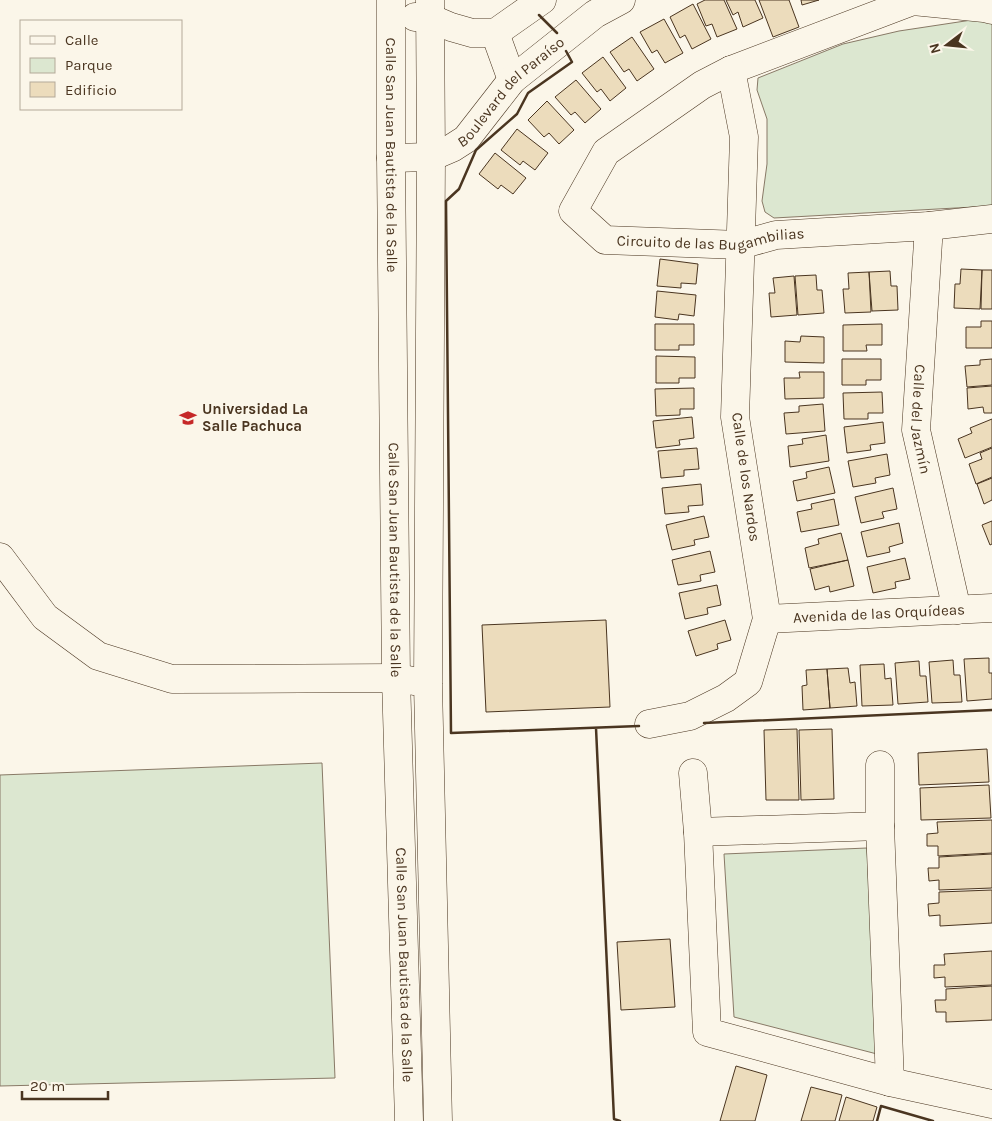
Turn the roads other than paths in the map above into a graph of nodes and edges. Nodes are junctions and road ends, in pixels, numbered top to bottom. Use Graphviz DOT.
graph roads {
  1 [pos="542,0"];
  2 [pos="621,0"];
  3 [pos="913,0"];
  4 [pos="591,7"];
  5 [pos="391,8"];
  6 [pos="868,8"];
  7 [pos="430,9"];
  8 [pos="992,10"];
  9 [pos="495,34"];
  10 [pos="731,70"];
  11 [pos="512,80"];
  12 [pos="431,157"];
  13 [pos="391,158"];
  14 [pos="992,218"];
  15 [pos="929,226"];
  16 [pos="740,245"];
  17 [pos="0,557"];
  18 [pos="992,608"];
  19 [pos="957,610"];
  20 [pos="767,619"];
  21 [pos="396,678"];
  22 [pos="428,684"];
  23 [pos="649,724"];
  24 [pos="880,765"];
  25 [pos="693,773"];
  26 [pos="880,826"];
  27 [pos="698,832"];
  28 [pos="890,1082"];
  29 [pos="992,1104"];
  30 [pos="409,1121"];
  31 [pos="438,1121"];
  1 -- 9 [label="street"];
  2 -- 4 [label="street, Boulevard del Paraíso"];
  3 -- 6 [label="street, Circuito de las Bugambilias"];
  3 -- 8 [label="street, Circuito de las Bugambilias"];
  4 -- 11 [label="street, Boulevard del Paraíso"];
  5 -- 7 [label="street"];
  5 -- 13 [label="street, Calle San Juan Bautista de la Salle"];
  6 -- 10 [label="street, Circuito de las Bugambilias"];
  7 -- 9 [label="street"];
  7 -- 12 [label="street, Calle San Juan Bautista de la Salle"];
  9 -- 11 [label="street"];
  10 -- 16 [label="street, Calle de los Nardos"];
  10 -- 16 [label="street, Circuito de las Bugambilias"];
  11 -- 12 [label="street, Boulevard del Paraíso"];
  12 -- 13 [label="street, Boulevard del Paraíso"];
  12 -- 22 [label="street, Calle San Juan Bautista de la Salle"];
  13 -- 21 [label="street, Calle San Juan Bautista de la Salle"];
  14 -- 15 [label="street, Circuito de las Bugambilias"];
  15 -- 16 [label="street, Circuito de las Bugambilias"];
  15 -- 19 [label="street, Calle del Jazmín"];
  16 -- 20 [label="street, Calle de los Nardos"];
  17 -- 21 [label="street"];
  18 -- 19 [label="street, Avenida de las Orquídeas"];
  19 -- 20 [label="street, Avenida de las Orquídeas"];
  20 -- 23 [label="street, Calle de los Nardos"];
  21 -- 22 [label="street"];
  21 -- 30 [label="street, Calle San Juan Bautista de la Salle"];
  22 -- 31 [label="street, Calle San Juan Bautista de la Salle"];
  24 -- 26 [label="street"];
  25 -- 27 [label="street"];
  26 -- 27 [label="street"];
  26 -- 28 [label="street"];
  27 -- 28 [label="street"];
  28 -- 29 [label="street"];
}
